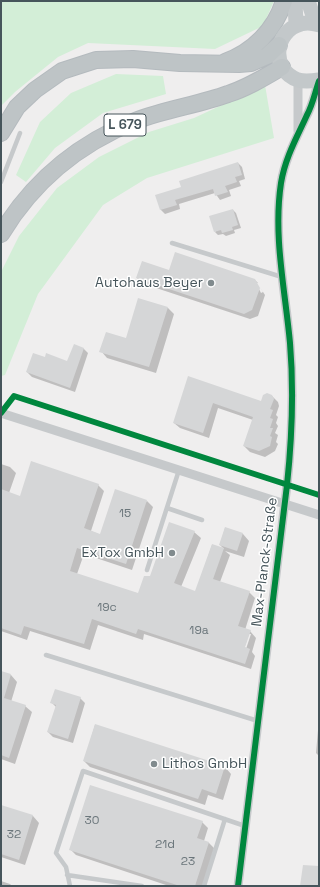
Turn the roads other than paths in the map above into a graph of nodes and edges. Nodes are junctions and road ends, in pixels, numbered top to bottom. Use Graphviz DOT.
graph roads {
  1 [pos="284,1"];
  2 [pos="295,1"];
  3 [pos="308,1"];
  4 [pos="296,25"];
  5 [pos="318,25"];
  6 [pos="279,45"];
  7 [pos="220,64"];
  8 [pos="282,67"];
  9 [pos="298,80"];
  10 [pos="319,80"];
  11 [pos="1,132"];
  12 [pos="20,133"];
  13 [pos="298,133"];
  14 [pos="1,182"];
  15 [pos="1,234"];
  16 [pos="172,243"];
  17 [pos="282,278"];
  18 [pos="1,413"];
  19 [pos="179,470"];
  20 [pos="284,504"];
  21 [pos="167,508"];
  22 [pos="319,515"];
  23 [pos="202,520"];
  24 [pos="147,570"];
  25 [pos="46,655"];
  26 [pos="258,721"];
  27 [pos="224,819"];
  28 [pos="245,826"];
  29 [pos="67,875"];
  30 [pos="70,886"];
  31 [pos="142,886"];
  32 [pos="204,886"];
  33 [pos="238,886"];
  1 -- 7 [label="highway"];
  2 -- 4 [label="main road"];
  3 -- 5 [label="main road"];
  4 -- 5 [label="main road"];
  4 -- 6 [label="main road"];
  6 -- 7 [label="highway"];
  6 -- 8 [label="main road"];
  7 -- 11 [label="highway"];
  8 -- 9 [label="main road"];
  8 -- 15 [label="highway, L 679"];
  9 -- 10 [label="main road"];
  9 -- 13 [label="street, Max-Planck-Straße"];
  10 -- 13 [label="street, Max-Planck-Straße"];
  12 -- 14 [label="lane"];
  13 -- 17 [label="street, Max-Planck-Straße"];
  16 -- 17 [label="lane"];
  17 -- 20 [label="street, Max-Planck-Straße"];
  18 -- 19 [label="street, Max-Planck-Straße"];
  19 -- 20 [label="street, Max-Planck-Straße"];
  19 -- 21 [label="lane"];
  20 -- 22 [label="street"];
  20 -- 26 [label="street, Max-Planck-Straße"];
  21 -- 23 [label="lane"];
  21 -- 24 [label="lane"];
  25 -- 26 [label="lane"];
  26 -- 28 [label="street, Max-Planck-Straße"];
  27 -- 28 [label="lane"];
  27 -- 29 [label="lane"];
  27 -- 32 [label="lane"];
  28 -- 33 [label="street, Max-Planck-Straße"];
  29 -- 30 [label="lane"];
  29 -- 31 [label="lane"];
}
